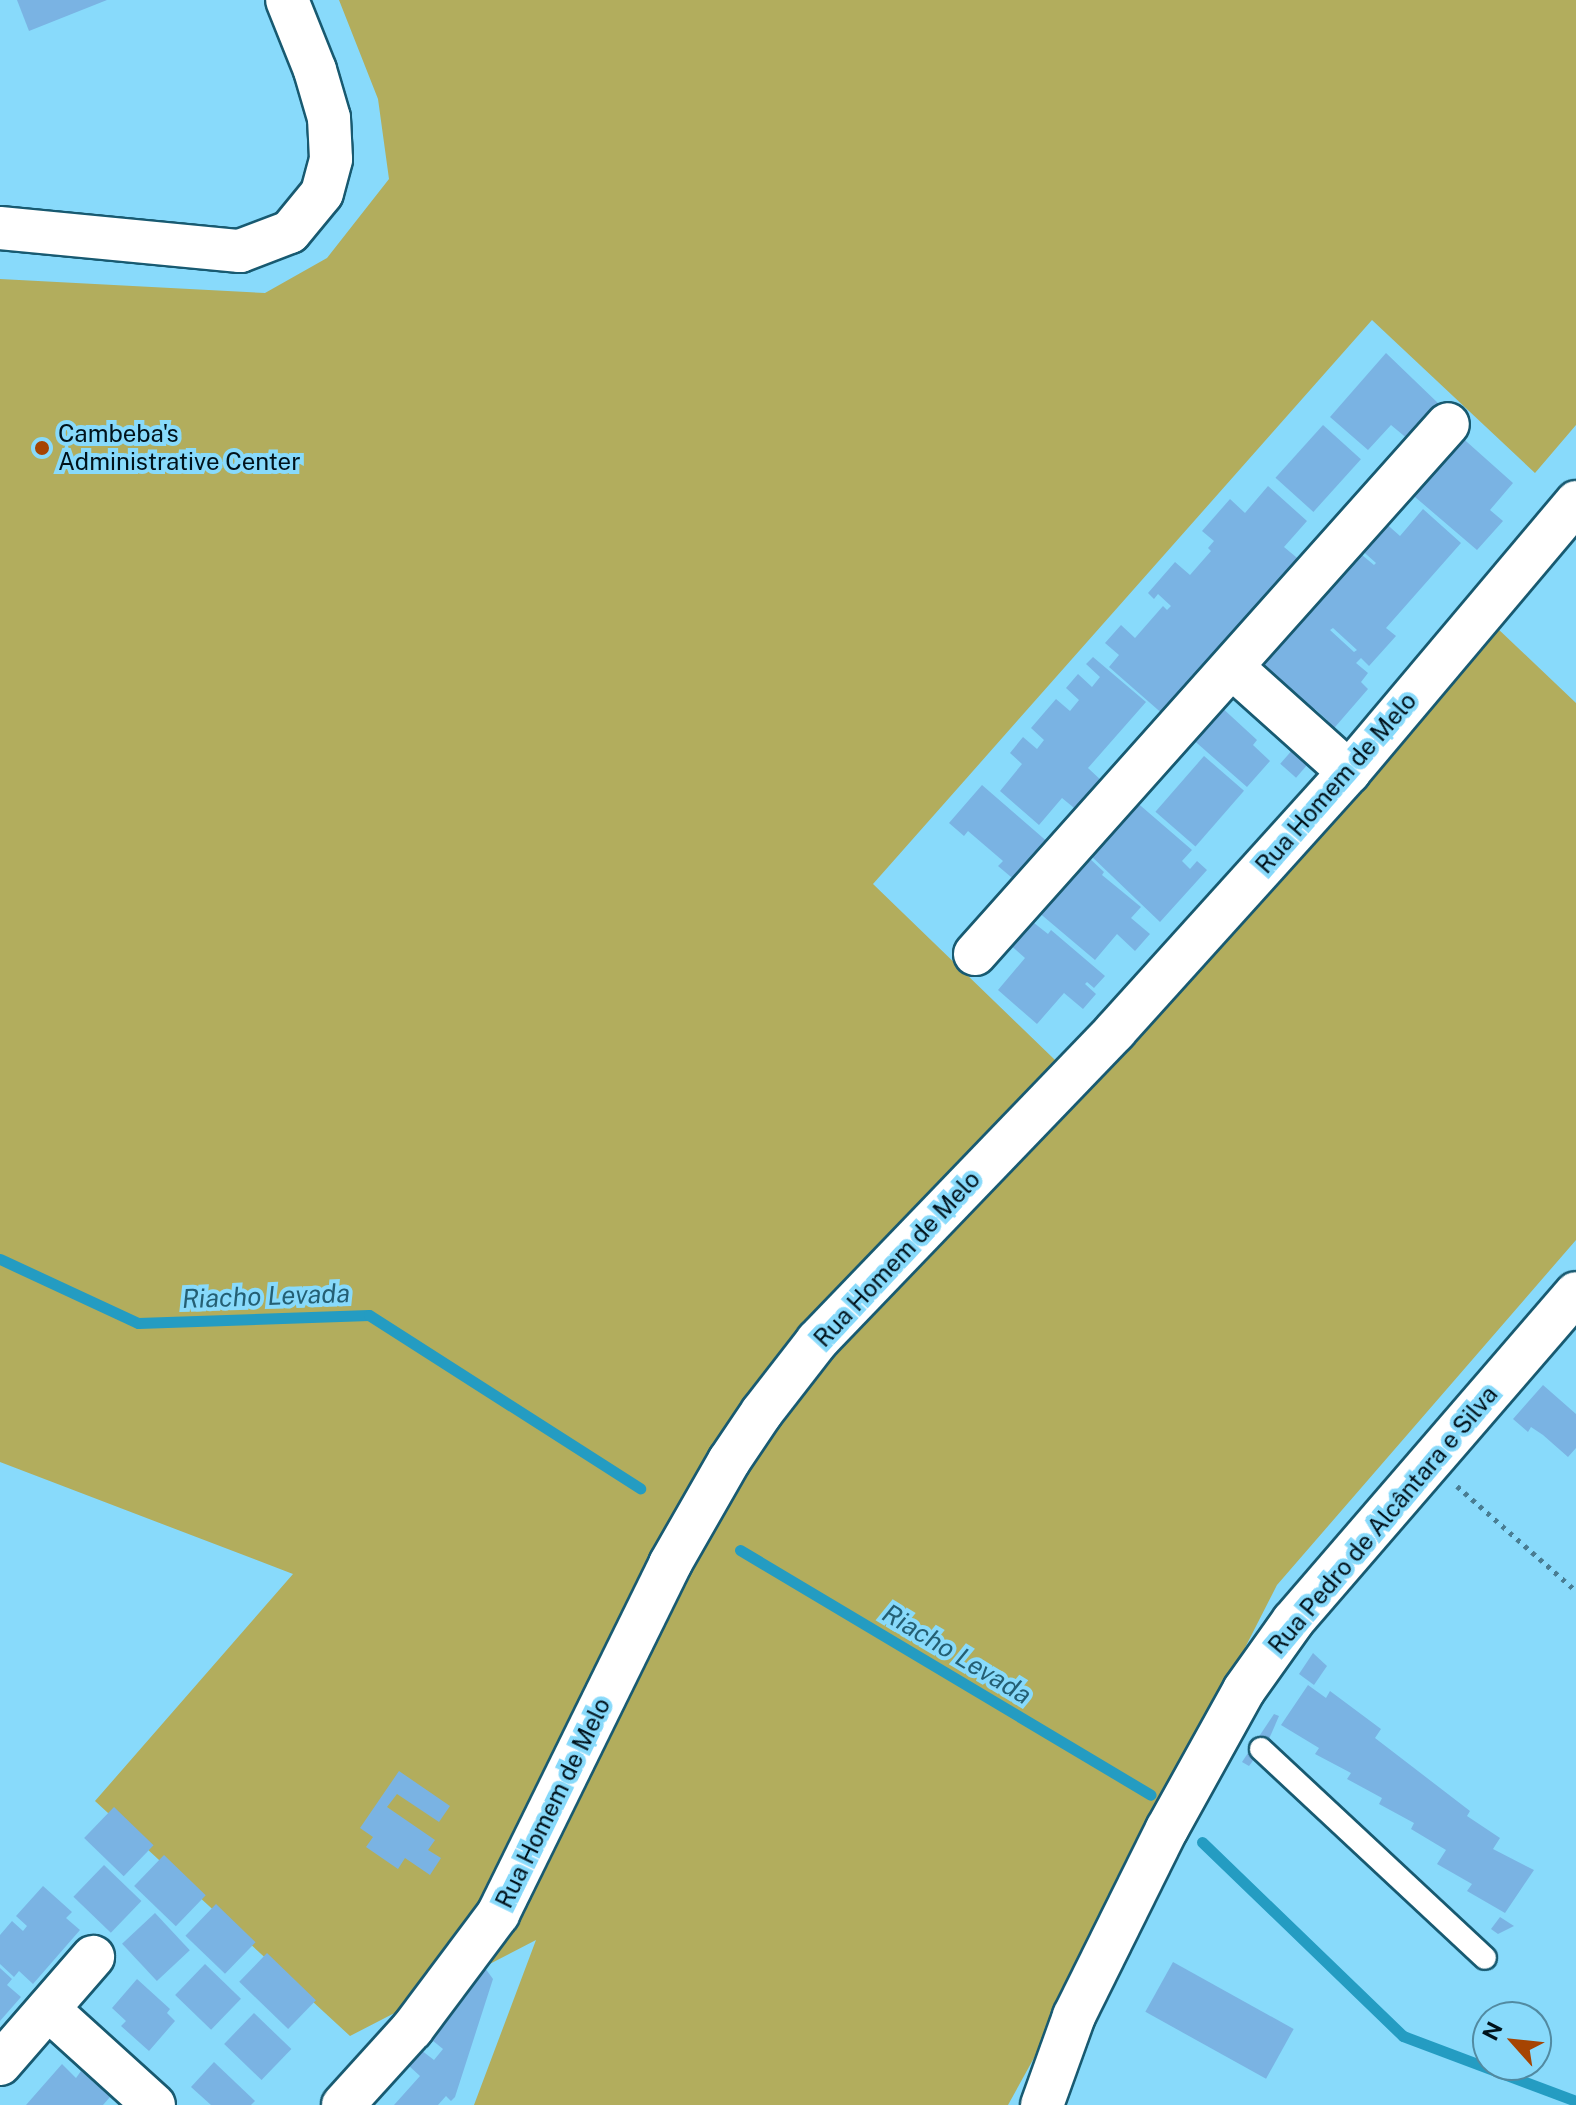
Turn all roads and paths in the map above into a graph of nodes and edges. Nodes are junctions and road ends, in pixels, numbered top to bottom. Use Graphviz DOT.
graph roads {
  1 [pos="287,0"];
  2 [pos="0,228"];
  3 [pos="1448,424"];
  4 [pos="1576,502"];
  5 [pos="1233,668"];
  6 [pos="1349,772"];
  7 [pos="975,954"];
  8 [pos="1576,1293"];
  9 [pos="1429,1462"];
  10 [pos="1576,1591"];
  11 [pos="1247,1736"];
  12 [pos="93,1957"];
  13 [pos="1485,1958"];
  14 [pos="48,2009"];
  15 [pos="0,2064"];
  16 [pos="154,2105"];
  17 [pos="343,2105"];
  18 [pos="1042,2105"];
  1 -- 2 [label="street"];
  3 -- 5 [label="street"];
  4 -- 6 [label="street, Rua Homem de Melo"];
  5 -- 6 [label="street"];
  5 -- 7 [label="street"];
  6 -- 17 [label="street, Rua Homem de Melo"];
  8 -- 9 [label="street, Rua Pedro de Alcântara e Silva"];
  9 -- 10 [label="path"];
  9 -- 11 [label="street, Rua Pedro de Alcântara e Silva"];
  11 -- 13 [label="lane"];
  11 -- 18 [label="street, Rua Pedro de Alcântara e Silva"];
  12 -- 14 [label="street"];
  14 -- 15 [label="street"];
  14 -- 16 [label="street"];
}
